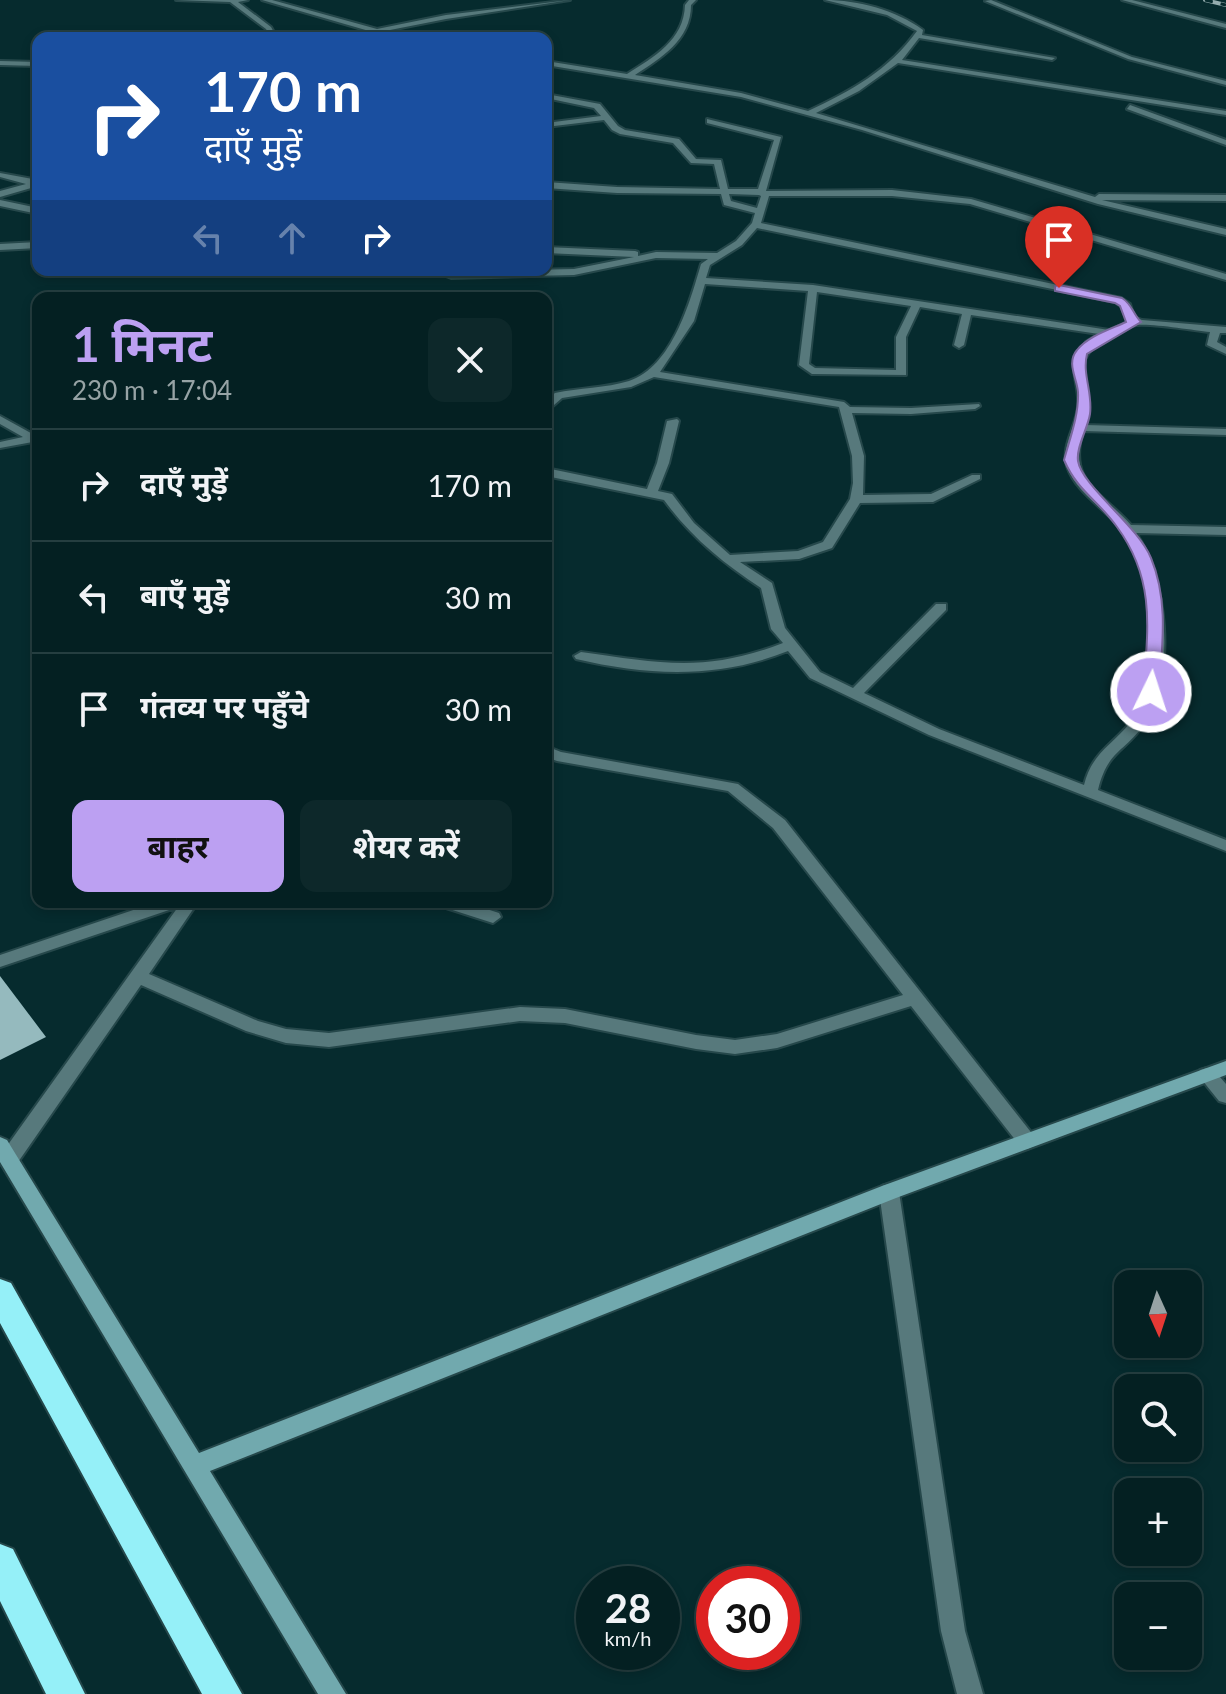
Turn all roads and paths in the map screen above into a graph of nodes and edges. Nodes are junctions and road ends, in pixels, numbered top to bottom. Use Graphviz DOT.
graph roads {
  1 [pos="179,0"];
  2 [pos="245,0"];
  3 [pos="265,0"];
  4 [pos="567,0"];
  5 [pos="693,0"];
  6 [pos="828,0"];
  7 [pos="1125,0"];
  8 [pos="232,1"];
  9 [pos="988,1"];
  10 [pos="1226,26"];
  11 [pos="271,32"];
  12 [pos="372,32"];
  13 [pos="918,36"];
  14 [pos="1052,58"];
  15 [pos="896,61"];
  16 [pos="0,63"];
  17 [pos="32,64"];
  18 [pos="552,64"];
  19 [pos="628,77"];
  20 [pos="1226,83"];
  21 [pos="1083,92"];
  22 [pos="552,97"];
  23 [pos="809,113"];
  24 [pos="1226,113"];
  25 [pos="608,117"];
  26 [pos="710,121"];
  27 [pos="552,124"];
  28 [pos="1226,143"];
  29 [pos="0,175"];
  30 [pos="32,182"];
  31 [pos="32,184"];
  32 [pos="552,185"];
  33 [pos="726,192"];
  34 [pos="763,193"];
  35 [pos="0,194"];
  36 [pos="1085,198"];
  37 [pos="1226,198"];
  38 [pos="0,203"];
  39 [pos="32,210"];
  40 [pos="758,218"];
  41 [pos="1226,232"];
  42 [pos="32,245"];
  43 [pos="0,247"];
  44 [pos="552,250"];
  45 [pos="656,255"];
  46 [pos="717,256"];
  47 [pos="552,273"];
  48 [pos="1226,277"];
  49 [pos="700,281"];
  50 [pos="813,288"];
  51 [pos="917,304"];
  52 [pos="967,312"];
  53 [pos="1135,322"];
  54 [pos="1221,330"];
  55 [pos="1113,333"];
  56 [pos="959,345"];
  57 [pos="1226,351"];
  58 [pos="653,374"];
  59 [pos="552,399"];
  60 [pos="975,406"];
  61 [pos="848,410"];
  62 [pos="0,419"];
  63 [pos="673,421"];
  64 [pos="1080,428"];
  65 [pos="1226,432"];
  66 [pos="32,437"];
  67 [pos="32,440"];
  68 [pos="0,445"];
  69 [pos="552,473"];
  70 [pos="976,477"];
  71 [pos="651,493"];
  72 [pos="856,499"];
  73 [pos="1126,529"];
  74 [pos="1226,531"];
  75 [pos="727,559"];
  76 [pos="941,607"];
  77 [pos="791,645"];
  78 [pos="581,656"];
  79 [pos="855,694"];
  80 [pos="552,754"];
  81 [pos="1090,791"];
  82 [pos="1226,846"];
  83 [pos="157,908"];
  84 [pos="186,908"];
  85 [pos="465,908"];
  86 [pos="493,917"];
  87 [pos="0,961"];
  88 [pos="138,976"];
  89 [pos="915,998"];
  90 [pos="1217,1071"];
  91 [pos="1226,1096"];
  92 [pos="1027,1141"];
  93 [pos="5,1152"];
  94 [pos="889,1192"];
  95 [pos="0,1293"];
  96 [pos="194,1466"];
  97 [pos="0,1562"];
  98 [pos="66,1694"];
  99 [pos="223,1694"];
  100 [pos="333,1694"];
  101 [pos="970,1694"];
  1 -- 8 [label="street"];
  2 -- 8 [label="street"];
  3 -- 12 [label="street"];
  4 -- 12 [label="street"];
  5 -- 19 [label="street"];
  6 -- 13 [label="street"];
  7 -- 10 [label="street"];
  8 -- 11 [label="street"];
  9 -- 20 [label="street"];
  13 -- 14 [label="street"];
  13 -- 15 [label="street"];
  15 -- 21 [label="street"];
  15 -- 23 [label="street"];
  16 -- 17 [label="street"];
  18 -- 19 [label="street"];
  19 -- 23 [label="street"];
  21 -- 24 [label="street"];
  21 -- 28 [label="street"];
  22 -- 25 [label="street"];
  23 -- 36 [label="street"];
  25 -- 27 [label="street"];
  25 -- 33 [label="street"];
  26 -- 34 [label="street"];
  29 -- 30 [label="street"];
  31 -- 35 [label="street"];
  32 -- 33 [label="street"];
  33 -- 34 [label="street"];
  33 -- 40 [label="street"];
  34 -- 40 [label="street"];
  34 -- 48 [label="street"];
  36 -- 37 [label="street"];
  36 -- 41 [label="street"];
  38 -- 39 [label="street"];
  40 -- 46 [label="street"];
  40 -- 53 [label="street"];
  42 -- 43 [label="street"];
  44 -- 45 [label="street"];
  45 -- 46 [label="street"];
  45 -- 47 [label="street"];
  46 -- 49 [label="street"];
  49 -- 50 [label="street"];
  49 -- 58 [label="street"];
  50 -- 51 [label="street"];
  50 -- 51 [label="street"];
  51 -- 52 [label="street"];
  52 -- 55 [label="street"];
  52 -- 56 [label="street"];
  53 -- 54 [label="street"];
  53 -- 55 [label="street"];
  54 -- 57 [label="street"];
  55 -- 64 [label="street"];
  58 -- 59 [label="street"];
  58 -- 61 [label="street"];
  60 -- 61 [label="street"];
  61 -- 72 [label="street"];
  62 -- 66 [label="street"];
  63 -- 71 [label="street"];
  64 -- 65 [label="street"];
  64 -- 73 [label="street"];
  67 -- 68 [label="street"];
  69 -- 71 [label="street"];
  70 -- 72 [label="street"];
  71 -- 75 [label="street"];
  72 -- 75 [label="street"];
  73 -- 74 [label="street"];
  73 -- 81 [label="street"];
  75 -- 77 [label="street"];
  76 -- 79 [label="street"];
  77 -- 78 [label="street"];
  77 -- 79 [label="street"];
  79 -- 81 [label="street"];
  80 -- 89 [label="street"];
  81 -- 82 [label="street"];
  83 -- 87 [label="street"];
  84 -- 88 [label="street"];
  85 -- 86 [label="street"];
  88 -- 89 [label="street"];
  88 -- 93 [label="street"];
  89 -- 92 [label="street"];
  90 -- 91 [label="street"];
  90 -- 92 [label="street"];
  92 -- 94 [label="street"];
  93 -- 96 [label="street"];
  94 -- 96 [label="street"];
  94 -- 101 [label="street"];
  95 -- 99 [label="highway"];
  96 -- 100 [label="street"];
  97 -- 98 [label="highway"];
}
